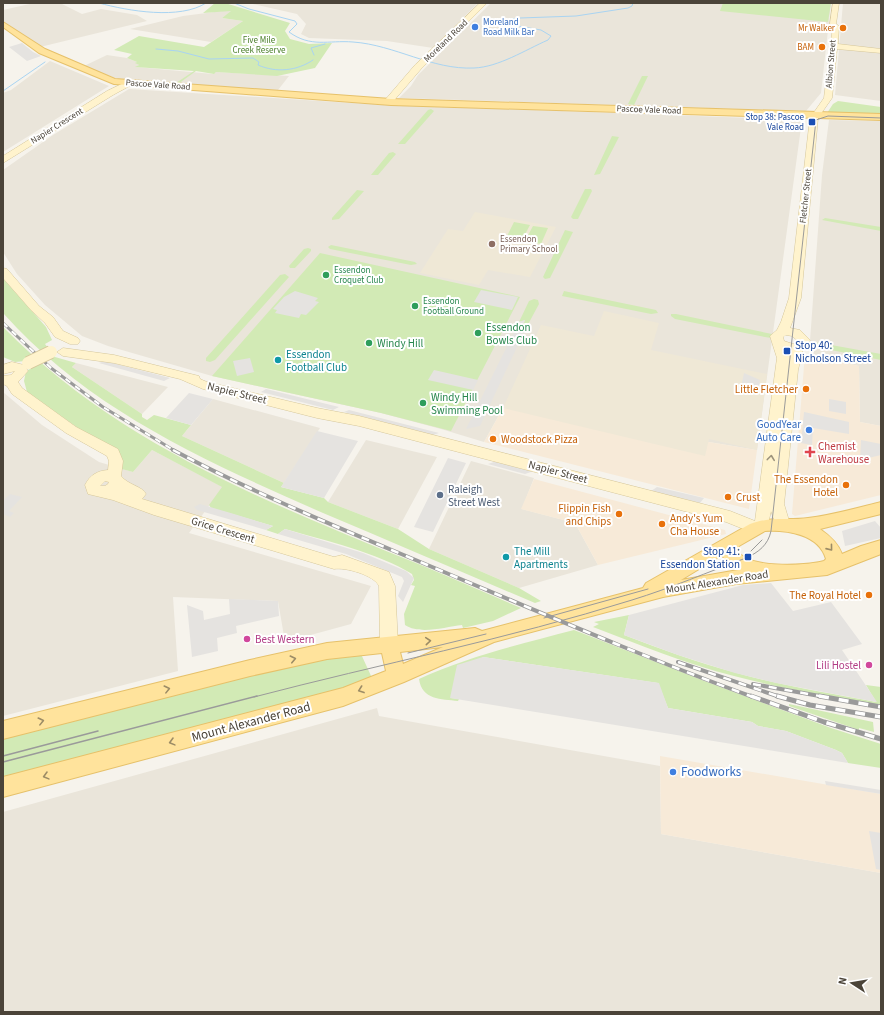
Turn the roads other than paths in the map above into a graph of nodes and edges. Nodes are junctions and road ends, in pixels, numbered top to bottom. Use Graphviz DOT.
graph roads {
  1 [pos="484,3"];
  2 [pos="836,3"];
  3 [pos="3,24"];
  4 [pos="833,46"];
  5 [pos="881,52"];
  6 [pos="120,82"];
  7 [pos="131,83"];
  8 [pos="110,93"];
  9 [pos="384,101"];
  10 [pos="815,115"];
  11 [pos="881,117"];
  12 [pos="3,160"];
  13 [pos="3,271"];
  14 [pos="795,298"];
  15 [pos="43,315"];
  16 [pos="781,338"];
  17 [pos="799,342"];
  18 [pos="82,347"];
  19 [pos="57,351"];
  20 [pos="3,361"];
  21 [pos="23,368"];
  22 [pos="4,377"];
  23 [pos="26,397"];
  24 [pos="104,449"];
  25 [pos="115,478"];
  26 [pos="99,487"];
  27 [pos="140,499"];
  28 [pos="880,509"];
  29 [pos="789,525"];
  30 [pos="759,526"];
  31 [pos="733,542"];
  32 [pos="881,547"];
  33 [pos="826,568"];
  34 [pos="793,572"];
  35 [pos="640,595"];
  36 [pos="491,635"];
  37 [pos="389,644"];
  38 [pos="397,676"];
  39 [pos="3,730"];
  40 [pos="3,787"];
  1 -- 9 [label="street, Moreland Road"];
  2 -- 4 [label="street, Albion Street"];
  3 -- 6 [label="main road, Pascoe Vale Road"];
  4 -- 5 [label="street"];
  4 -- 10 [label="street, Albion Street"];
  6 -- 7 [label="main road, Pascoe Vale Road"];
  6 -- 8 [label="street, Napier Crescent"];
  7 -- 8 [label="street, Napier Crescent"];
  7 -- 9 [label="main road, Pascoe Vale Road"];
  8 -- 12 [label="street, Napier Crescent"];
  9 -- 10 [label="main road, Pascoe Vale Road"];
  10 -- 11 [label="main road, Pascoe Vale Road"];
  10 -- 14 [label="street, Fletcher Street"];
  13 -- 15 [label="street"];
  14 -- 16 [label="street, Fletcher Street"];
  14 -- 17 [label="street, Fletcher Street"];
  15 -- 18 [label="street"];
  15 -- 19 [label="street"];
  16 -- 17 [label="street"];
  30 -- 16 [label="street, one-way"];
  17 -- 29 [label="street, Fletcher Street"];
  18 -- 19 [label="street, Napier Street"];
  18 -- 19 [label="street"];
  18 -- 30 [label="street, Napier Street"];
  19 -- 21 [label="street, bridge"];
  20 -- 21 [label="street"];
  21 -- 22 [label="street"];
  21 -- 23 [label="street"];
  22 -- 23 [label="street"];
  23 -- 24 [label="street"];
  24 -- 25 [label="street"];
  24 -- 26 [label="street"];
  25 -- 26 [label="street"];
  25 -- 27 [label="street, Grice Crescent"];
  26 -- 27 [label="street, Grice Crescent"];
  27 -- 37 [label="street, Grice Crescent"];
  28 -- 29 [label="main road"];
  29 -- 30 [label="main road"];
  29 -- 33 [label="main road, one-way"];
  30 -- 31 [label="main road, Mount Alexander Road"];
  31 -- 34 [label="main road"];
  31 -- 35 [label="main road, Mount Alexander Road"];
  32 -- 33 [label="main road"];
  33 -- 34 [label="main road"];
  34 -- 35 [label="main road, Mount Alexander Road"];
  35 -- 36 [label="main road, Mount Alexander Road"];
  37 -- 36 [label="main road, Mount Alexander Road, one-way"];
  36 -- 38 [label="main road, Mount Alexander Road"];
  37 -- 38 [label="main road"];
  39 -- 37 [label="main road, Mount Alexander Road, one-way"];
  38 -- 40 [label="main road, Mount Alexander Road, one-way"];
}
